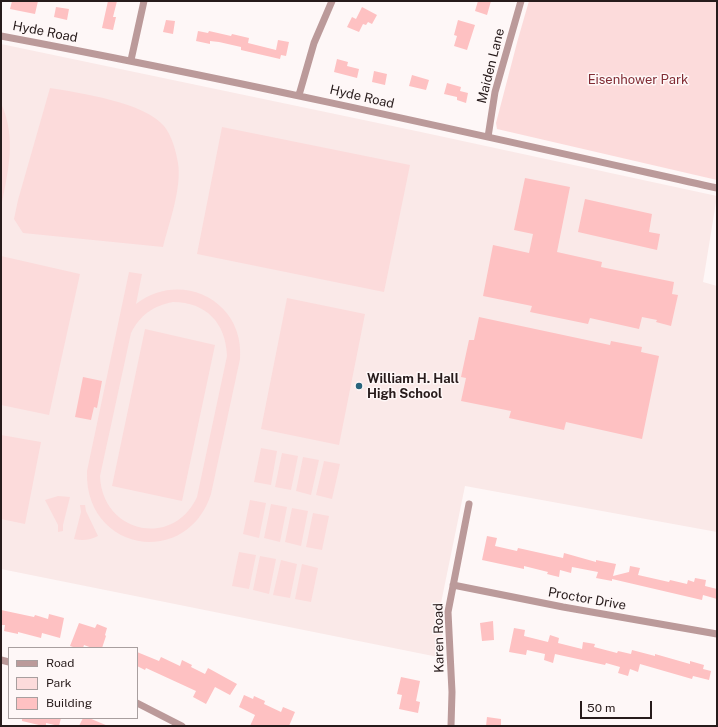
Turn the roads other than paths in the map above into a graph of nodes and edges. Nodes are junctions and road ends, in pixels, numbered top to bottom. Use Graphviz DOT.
graph roads {
  1 [pos="144,1"];
  2 [pos="332,1"];
  3 [pos="520,1"];
  4 [pos="1,36"];
  5 [pos="131,60"];
  6 [pos="299,95"];
  7 [pos="488,137"];
  8 [pos="717,188"];
  9 [pos="469,504"];
  10 [pos="453,584"];
  11 [pos="717,634"];
  12 [pos="138,704"];
  13 [pos="182,726"];
  14 [pos="451,726"];
  1 -- 5 [label="street"];
  2 -- 6 [label="street"];
  3 -- 7 [label="street, Maiden Lane"];
  4 -- 5 [label="street, Hyde Road"];
  5 -- 6 [label="street, Hyde Road"];
  6 -- 7 [label="street, Hyde Road"];
  7 -- 8 [label="street, Hyde Road"];
  9 -- 10 [label="street, Karen Road"];
  10 -- 11 [label="street, Proctor Drive"];
  10 -- 14 [label="street, Karen Road"];
  12 -- 13 [label="street"];
}
